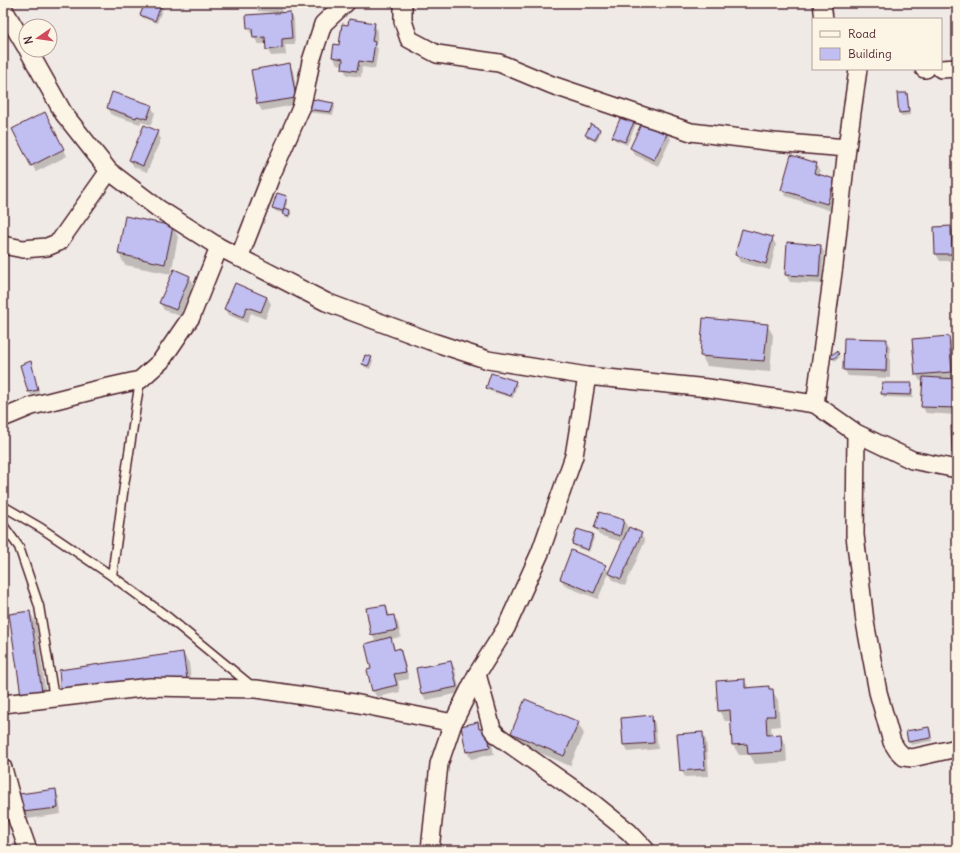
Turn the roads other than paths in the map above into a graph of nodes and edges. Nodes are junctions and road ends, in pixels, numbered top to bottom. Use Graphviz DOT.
graph roads {
  1 [pos="346,3"];
  2 [pos="403,3"];
  3 [pos="822,3"];
  4 [pos="3,8"];
  5 [pos="824,18"];
  6 [pos="18,33"];
  7 [pos="32,58"];
  8 [pos="957,68"];
  9 [pos="942,69"];
  10 [pos="858,70"];
  11 [pos="847,148"];
  12 [pos="109,171"];
  13 [pos="3,245"];
  14 [pos="219,247"];
  15 [pos="239,258"];
  16 [pos="587,376"];
  17 [pos="140,380"];
  18 [pos="815,404"];
  19 [pos="3,418"];
  20 [pos="856,433"];
  21 [pos="957,469"];
  22 [pos="3,506"];
  23 [pos="3,525"];
  24 [pos="112,576"];
  25 [pos="477,674"];
  26 [pos="256,689"];
  27 [pos="54,698"];
  28 [pos="3,704"];
  29 [pos="453,723"];
  30 [pos="957,748"];
  31 [pos="3,768"];
  32 [pos="28,850"];
  33 [pos="430,850"];
  34 [pos="646,850"];
  1 -- 15 [label="street"];
  2 -- 11 [label="street"];
  3 -- 5 [label="street"];
  4 -- 6 [label="street"];
  7 -- 12 [label="street"];
  8 -- 9 [label="street"];
  10 -- 11 [label="street"];
  11 -- 18 [label="street"];
  12 -- 13 [label="street"];
  12 -- 14 [label="street"];
  14 -- 15 [label="street"];
  14 -- 17 [label="street"];
  15 -- 16 [label="street"];
  16 -- 18 [label="street"];
  16 -- 25 [label="street"];
  17 -- 19 [label="street"];
  17 -- 24 [label="lane"];
  18 -- 20 [label="street"];
  20 -- 21 [label="street"];
  20 -- 30 [label="street"];
  22 -- 24 [label="lane"];
  23 -- 27 [label="lane"];
  24 -- 26 [label="lane"];
  25 -- 29 [label="street"];
  25 -- 34 [label="street"];
  26 -- 27 [label="street"];
  26 -- 29 [label="street"];
  27 -- 28 [label="street"];
  29 -- 33 [label="street"];
  31 -- 32 [label="street"];
}
